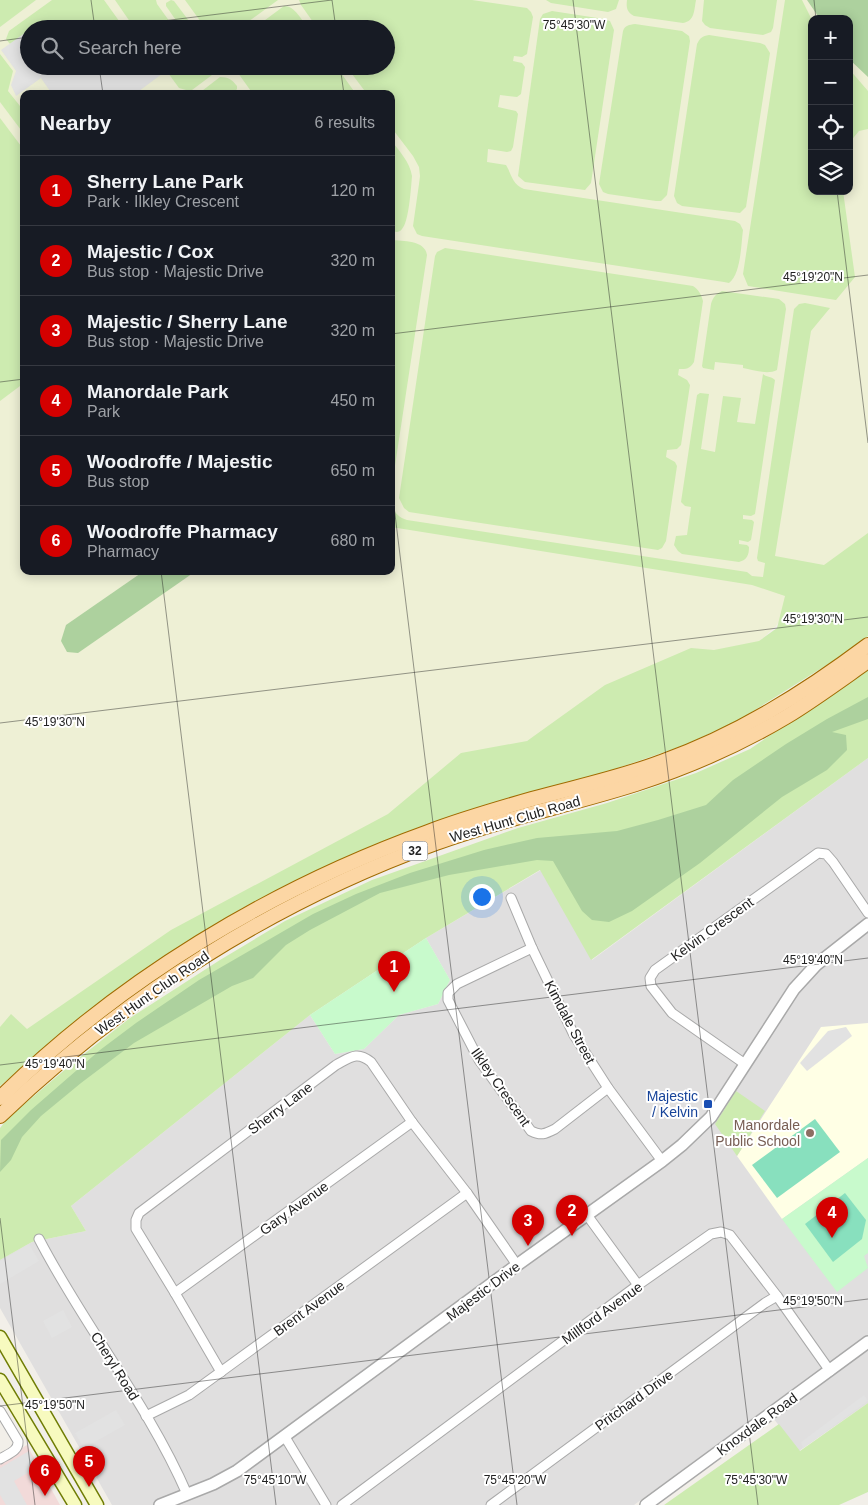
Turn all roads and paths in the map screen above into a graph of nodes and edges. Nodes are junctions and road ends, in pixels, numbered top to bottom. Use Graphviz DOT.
graph roads {
  1 [pos="868,645"];
  2 [pos="868,661"];
  3 [pos="511,898"];
  4 [pos="868,913"];
  5 [pos="868,924"];
  6 [pos="532,948"];
  7 [pos="745,1064"];
  8 [pos="608,1088"];
  9 [pos="0,1098"];
  10 [pos="0,1116"];
  11 [pos="412,1122"];
  12 [pos="662,1161"];
  13 [pos="467,1193"];
  14 [pos="587,1215"];
  15 [pos="39,1239"];
  16 [pos="517,1265"];
  17 [pos="638,1285"];
  18 [pos="176,1294"];
  19 [pos="777,1296"];
  20 [pos="0,1337"];
  21 [pos="868,1342"];
  22 [pos="830,1370"];
  23 [pos="221,1372"];
  24 [pos="0,1380"];
  25 [pos="0,1411"];
  26 [pos="146,1416"];
  27 [pos="284,1437"];
  28 [pos="61,1444"];
  29 [pos="45,1454"];
  30 [pos="0,1459"];
  31 [pos="187,1494"];
  32 [pos="75,1505"];
  33 [pos="97,1505"];
  34 [pos="160,1505"];
  35 [pos="326,1505"];
  36 [pos="342,1505"];
  37 [pos="491,1505"];
  38 [pos="646,1505"];
  1 -- 9 [label="main road, West Hunt Club Road / 32"];
  2 -- 10 [label="main road, West Hunt Club Road / 32"];
  3 -- 6 [label="street, Kimdale Street"];
  4 -- 7 [label="street, Kelvin Crescent"];
  5 -- 7 [label="street, Majestic Drive"];
  6 -- 8 [label="street, Kimdale Street"];
  6 -- 8 [label="street, Ilkley Crescent"];
  7 -- 12 [label="street, Majestic Drive"];
  8 -- 12 [label="street, Kimdale Street"];
  11 -- 13 [label="street, Sherry Lane"];
  11 -- 18 [label="street, Gary Avenue"];
  11 -- 18 [label="street, Sherry Lane"];
  12 -- 14 [label="street, Majestic Drive"];
  13 -- 16 [label="street, Sherry Lane"];
  13 -- 23 [label="street, Brent Avenue"];
  14 -- 16 [label="street, Majestic Drive"];
  14 -- 17 [label="street"];
  15 -- 26 [label="street, Cheryl Road"];
  16 -- 27 [label="street, Majestic Drive"];
  17 -- 19 [label="street, Millford Avenue"];
  17 -- 36 [label="street, Millford Avenue"];
  18 -- 23 [label="street, Sherry Lane"];
  19 -- 22 [label="street, Millford Avenue"];
  19 -- 37 [label="street, Pritchard Drive"];
  20 -- 28 [label="main road"];
  21 -- 22 [label="street, Knoxdale Road"];
  22 -- 38 [label="street, Knoxdale Road"];
  23 -- 26 [label="street, Brent Avenue"];
  24 -- 29 [label="main road"];
  25 -- 30 [label="street"];
  26 -- 31 [label="street, Cheryl Road"];
  27 -- 31 [label="street, Majestic Drive"];
  27 -- 35 [label="street"];
  28 -- 29 [label="main road"];
  28 -- 33 [label="main road"];
  29 -- 32 [label="main road"];
  31 -- 34 [label="street, Majestic Drive"];
}
